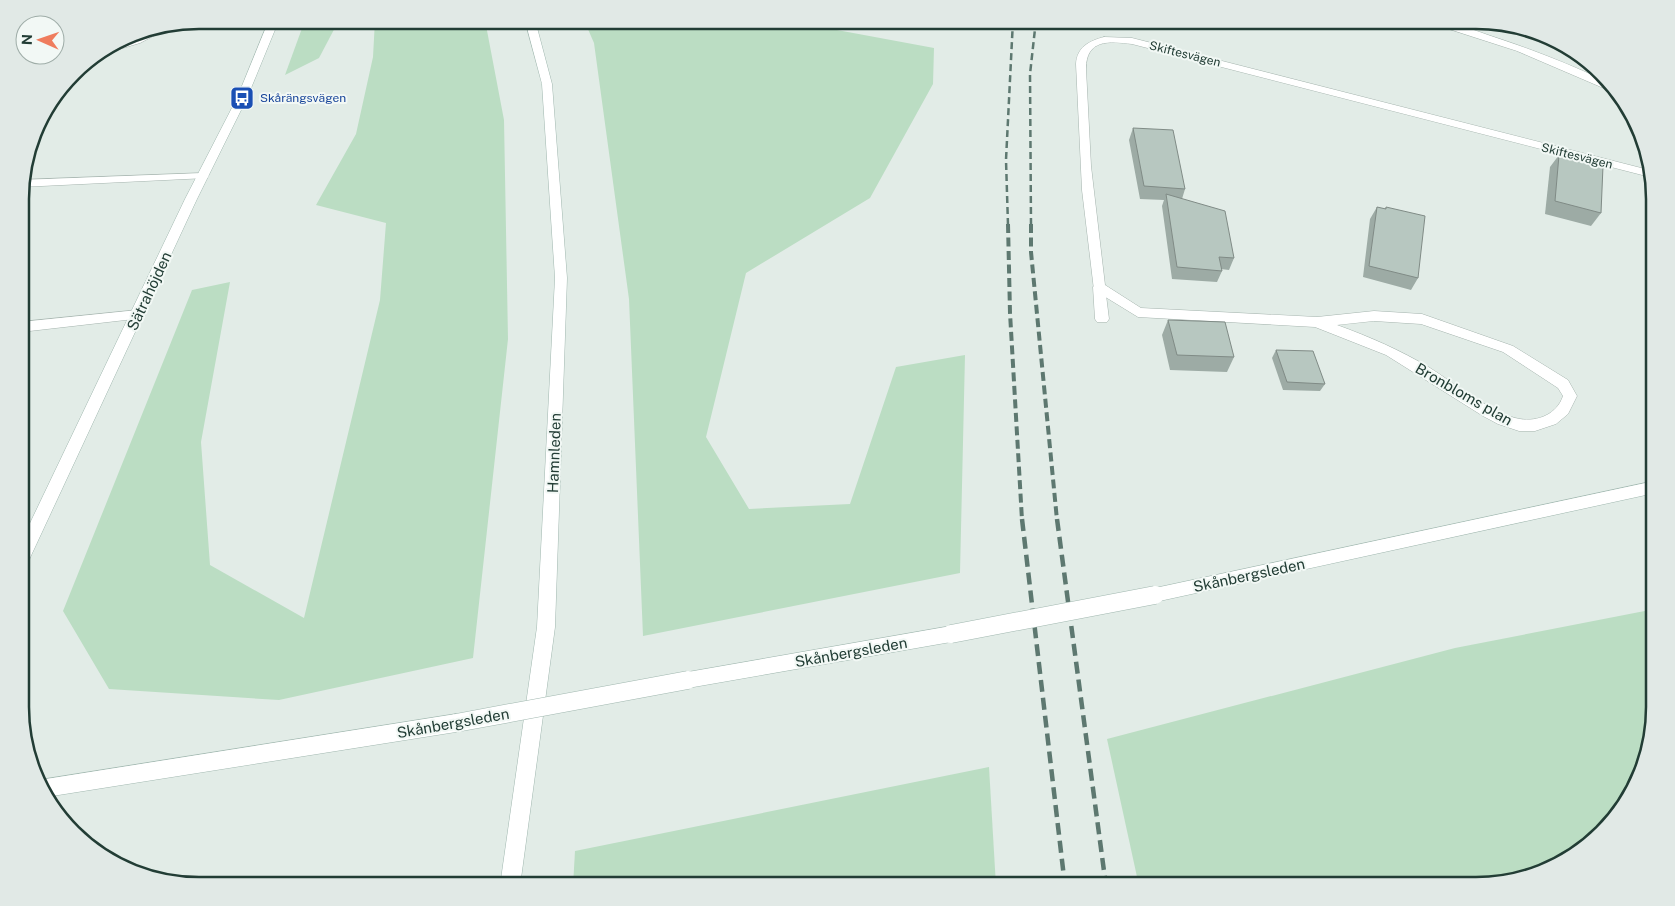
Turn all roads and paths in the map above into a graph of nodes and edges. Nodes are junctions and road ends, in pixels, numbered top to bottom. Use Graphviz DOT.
graph roads {
  1 [pos="270,29"];
  2 [pos="532,29"];
  3 [pos="1463,29"];
  4 [pos="1601,83"];
  5 [pos="1644,173"];
  6 [pos="203,176"];
  7 [pos="29,184"];
  8 [pos="1099,287"];
  9 [pos="138,315"];
  10 [pos="1102,319"];
  11 [pos="1317,322"];
  12 [pos="29,326"];
  13 [pos="1646,489"];
  14 [pos="29,545"];
  15 [pos="49,787"];
  16 [pos="511,877"];
  1 -- 6 [label="street, Sätrahöjden"];
  2 -- 16 [label="street, Hamnleden"];
  3 -- 4 [label="street"];
  5 -- 8 [label="street, Skiftesvägen"];
  6 -- 7 [label="street"];
  6 -- 9 [label="street, Sätrahöjden"];
  8 -- 10 [label="street, Skiftesvägen"];
  8 -- 11 [label="street"];
  9 -- 12 [label="street"];
  9 -- 14 [label="street, Sätrahöjden"];
  11 -- 11 [label="street, Bronbloms plan"];
  13 -- 15 [label="street, Skånbergsleden, bridge"];
}
